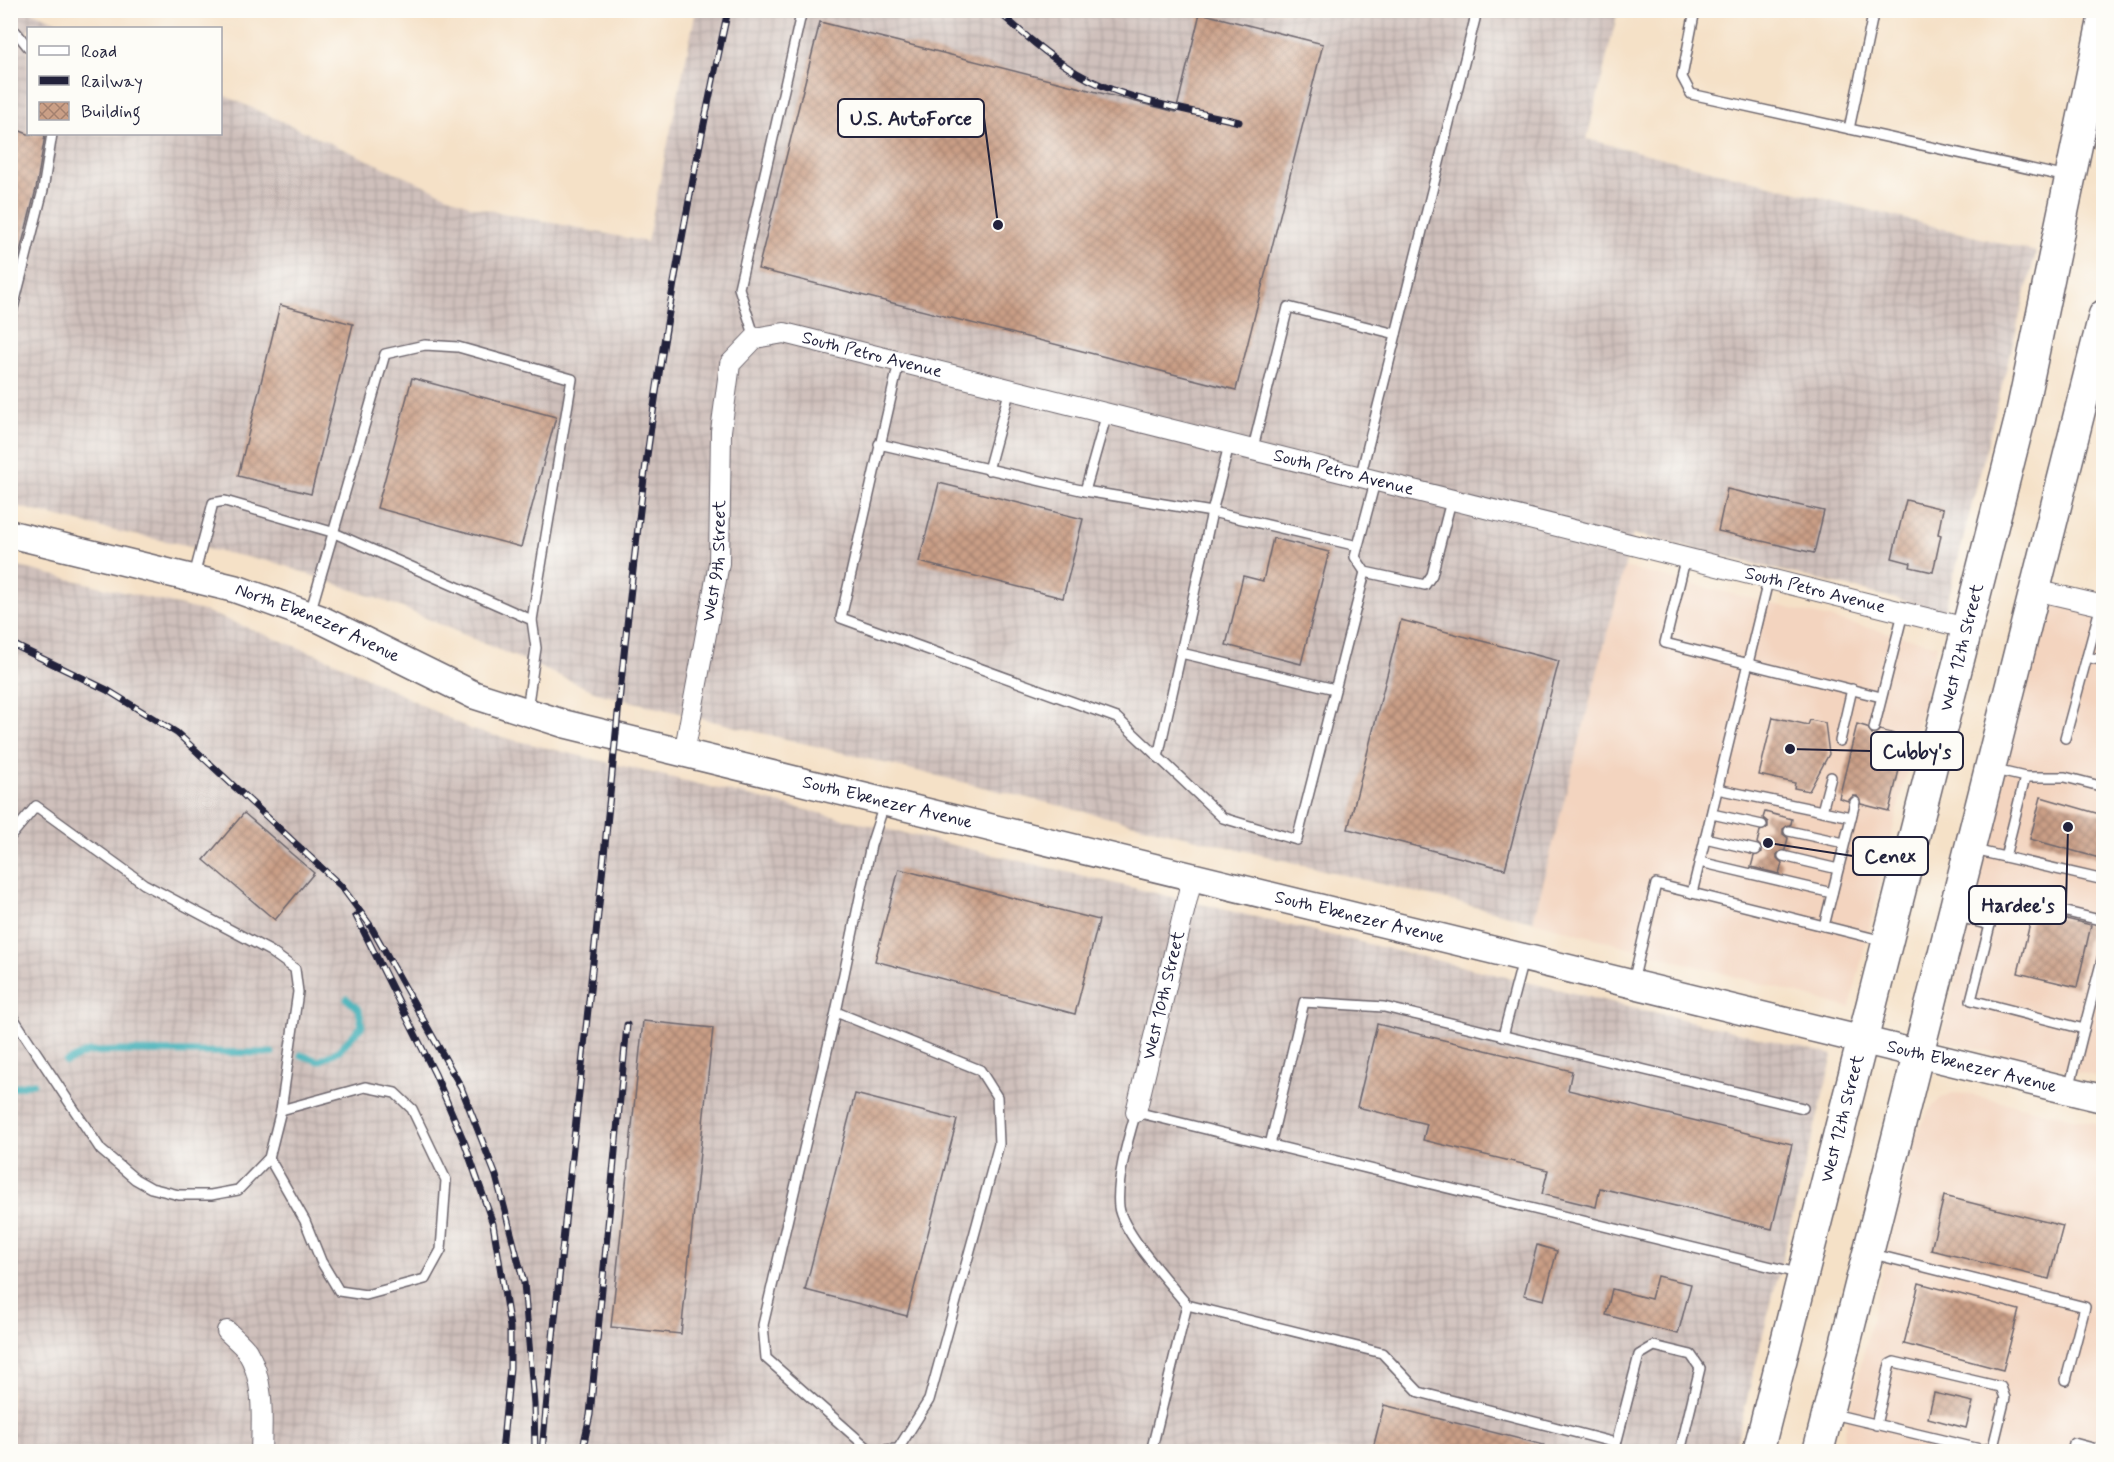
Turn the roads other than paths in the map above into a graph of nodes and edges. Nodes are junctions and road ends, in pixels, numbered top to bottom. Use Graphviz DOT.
graph roads {
  1 [pos="802,10"];
  2 [pos="1695,10"];
  3 [pos="1874,10"];
  4 [pos="2103,15"];
  5 [pos="1476,19"];
  6 [pos="10,30"];
  7 [pos="27,46"];
  8 [pos="1850,129"];
  9 [pos="52,135"];
  10 [pos="2071,177"];
  11 [pos="2103,315"];
  12 [pos="10,320"];
  13 [pos="1396,334"];
  14 [pos="754,338"];
  15 [pos="899,362"];
  16 [pos="1010,389"];
  17 [pos="1107,413"];
  18 [pos="879,444"];
  19 [pos="1229,445"];
  20 [pos="1252,452"];
  21 [pos="988,470"];
  22 [pos="1367,480"];
  23 [pos="1085,491"];
  24 [pos="1451,501"];
  25 [pos="1212,512"];
  26 [pos="332,532"];
  27 [pos="10,534"];
  28 [pos="1358,546"];
  29 [pos="1685,560"];
  30 [pos="1365,572"];
  31 [pos="194,579"];
  32 [pos="1768,581"];
  33 [pos="2035,590"];
  34 [pos="2102,605"];
  35 [pos="1903,613"];
  36 [pos="309,615"];
  37 [pos="532,620"];
  38 [pos="1966,628"];
  39 [pos="1181,653"];
  40 [pos="2086,657"];
  41 [pos="2103,661"];
  42 [pos="1748,663"];
  43 [pos="1335,689"];
  44 [pos="1852,689"];
  45 [pos="1881,697"];
  46 [pos="526,712"];
  47 [pos="1874,728"];
  48 [pos="615,737"];
  49 [pos="2065,738"];
  50 [pos="1840,741"];
  51 [pos="684,754"];
  52 [pos="1158,757"];
  53 [pos="1990,768"];
  54 [pos="1831,777"];
  55 [pos="2025,777"];
  56 [pos="2103,787"];
  57 [pos="1717,789"];
  58 [pos="1855,802"];
  59 [pos="885,803"];
  60 [pos="1822,811"];
  61 [pos="1712,814"];
  62 [pos="1851,817"];
  63 [pos="1762,825"];
  64 [pos="1789,831"];
  65 [pos="10,837"];
  66 [pos="1706,838"];
  67 [pos="1844,843"];
  68 [pos="1969,849"];
  69 [pos="1756,850"];
  70 [pos="1783,856"];
  71 [pos="2005,857"];
  72 [pos="1700,862"];
  73 [pos="1838,869"];
  74 [pos="1192,878"];
  75 [pos="2103,880"];
  76 [pos="1692,893"];
  77 [pos="1832,893"];
  78 [pos="1953,915"];
  79 [pos="2103,921"];
  80 [pos="1990,925"];
  81 [pos="1824,926"];
  82 [pos="1887,942"];
  83 [pos="2103,952"];
  84 [pos="1523,958"];
  85 [pos="1632,985"];
  86 [pos="836,1012"];
  87 [pos="10,1013"];
  88 [pos="2084,1029"];
  89 [pos="1503,1036"];
  90 [pos="1862,1041"];
  91 [pos="1918,1054"];
  92 [pos="2069,1091"];
  93 [pos="2103,1099"];
  94 [pos="1803,1108"];
  95 [pos="281,1110"];
  96 [pos="1136,1112"];
  97 [pos="1270,1145"];
  98 [pos="269,1158"];
  99 [pos="1868,1253"];
  100 [pos="1803,1275"];
  101 [pos="1187,1305"];
  102 [pos="227,1331"];
  103 [pos="2066,1380"];
  104 [pos="1827,1413"];
  105 [pos="1876,1425"];
  106 [pos="1615,1447"];
  107 [pos="871,1451"];
  108 [pos="2103,1451"];
  109 [pos="261,1452"];
  110 [pos="1151,1452"];
  111 [pos="1680,1452"];
  112 [pos="1758,1452"];
  113 [pos="1818,1452"];
  114 [pos="2072,1452"];
  1 -- 14 [label="lane"];
  2 -- 8 [label="lane"];
  3 -- 8 [label="lane"];
  4 -- 10 [label="main road, West 12th Street"];
  5 -- 13 [label="lane"];
  6 -- 7 [label="lane"];
  8 -- 10 [label="lane"];
  9 -- 12 [label="lane"];
  10 -- 38 [label="main road, West 12th Street"];
  11 -- 33 [label="main road"];
  13 -- 20 [label="lane"];
  13 -- 22 [label="lane"];
  14 -- 15 [label="street, South Petro Avenue"];
  14 -- 51 [label="street, West 9th Street"];
  15 -- 16 [label="street, South Petro Avenue"];
  15 -- 18 [label="lane"];
  16 -- 17 [label="street, South Petro Avenue"];
  16 -- 21 [label="lane"];
  17 -- 19 [label="street, South Petro Avenue"];
  17 -- 23 [label="lane"];
  18 -- 21 [label="lane"];
  18 -- 52 [label="lane"];
  19 -- 20 [label="street, South Petro Avenue"];
  19 -- 25 [label="lane"];
  20 -- 22 [label="street, South Petro Avenue"];
  21 -- 23 [label="lane"];
  22 -- 24 [label="street, South Petro Avenue"];
  22 -- 28 [label="lane"];
  23 -- 25 [label="lane"];
  24 -- 29 [label="street, South Petro Avenue"];
  24 -- 30 [label="lane"];
  25 -- 28 [label="lane"];
  25 -- 39 [label="lane"];
  26 -- 31 [label="lane"];
  26 -- 36 [label="lane"];
  26 -- 37 [label="lane"];
  26 -- 37 [label="lane"];
  27 -- 31 [label="street, North Ebenezer Avenue"];
  28 -- 30 [label="lane"];
  29 -- 32 [label="street, South Petro Avenue"];
  29 -- 42 [label="lane"];
  30 -- 43 [label="lane"];
  31 -- 36 [label="street, North Ebenezer Avenue"];
  32 -- 35 [label="street, South Petro Avenue"];
  32 -- 42 [label="lane"];
  33 -- 34 [label="street"];
  33 -- 53 [label="main road"];
  34 -- 40 [label="lane"];
  35 -- 38 [label="street, South Petro Avenue"];
  35 -- 45 [label="lane"];
  36 -- 46 [label="street, North Ebenezer Avenue"];
  37 -- 46 [label="lane"];
  38 -- 82 [label="main road, West 12th Street"];
  39 -- 43 [label="lane"];
  39 -- 52 [label="lane"];
  40 -- 41 [label="lane"];
  40 -- 49 [label="lane"];
  42 -- 44 [label="lane"];
  42 -- 57 [label="lane"];
  43 -- 52 [label="lane"];
  44 -- 45 [label="lane"];
  44 -- 50 [label="lane"];
  45 -- 47 [label="lane"];
  46 -- 48 [label="street, North Ebenezer Avenue"];
  48 -- 51 [label="street, South Ebenezer Avenue"];
  51 -- 59 [label="street, South Ebenezer Avenue"];
  53 -- 55 [label="lane"];
  53 -- 68 [label="main road"];
  54 -- 60 [label="lane"];
  55 -- 56 [label="lane"];
  55 -- 71 [label="lane"];
  57 -- 60 [label="lane"];
  57 -- 61 [label="lane"];
  58 -- 62 [label="lane"];
  59 -- 74 [label="street, South Ebenezer Avenue"];
  59 -- 86 [label="lane"];
  60 -- 62 [label="lane"];
  61 -- 63 [label="lane"];
  61 -- 66 [label="lane"];
  62 -- 67 [label="lane"];
  64 -- 67 [label="lane"];
  65 -- 95 [label="lane"];
  66 -- 69 [label="lane"];
  66 -- 72 [label="lane"];
  67 -- 73 [label="lane"];
  68 -- 71 [label="lane"];
  68 -- 78 [label="main road"];
  70 -- 73 [label="lane"];
  71 -- 75 [label="lane"];
  72 -- 76 [label="lane"];
  72 -- 77 [label="lane"];
  73 -- 77 [label="lane"];
  74 -- 84 [label="street, South Ebenezer Avenue"];
  74 -- 96 [label="street, West 10th Street"];
  76 -- 81 [label="lane"];
  76 -- 85 [label="lane"];
  77 -- 81 [label="lane"];
  78 -- 80 [label="lane"];
  78 -- 91 [label="main road"];
  79 -- 80 [label="lane"];
  80 -- 88 [label="lane"];
  81 -- 82 [label="lane"];
  82 -- 90 [label="main road, West 12th Street"];
  83 -- 88 [label="lane"];
  84 -- 85 [label="street, South Ebenezer Avenue"];
  84 -- 89 [label="lane"];
  85 -- 90 [label="street, South Ebenezer Avenue"];
  86 -- 107 [label="lane"];
  86 -- 107 [label="lane"];
  87 -- 98 [label="lane"];
  88 -- 92 [label="lane"];
  89 -- 94 [label="lane"];
  89 -- 97 [label="lane"];
  90 -- 91 [label="street, South Ebenezer Avenue"];
  90 -- 100 [label="main road, West 12th Street"];
  91 -- 92 [label="street, South Ebenezer Avenue"];
  91 -- 99 [label="main road"];
  92 -- 93 [label="street, South Ebenezer Avenue"];
  95 -- 98 [label="lane"];
  95 -- 98 [label="lane"];
  96 -- 97 [label="lane"];
  96 -- 101 [label="lane"];
  97 -- 100 [label="lane"];
  99 -- 103 [label="lane"];
  99 -- 104 [label="main road"];
  100 -- 112 [label="main road, West 12th Street"];
  101 -- 106 [label="lane"];
  101 -- 110 [label="lane"];
  102 -- 109 [label="street"];
  104 -- 105 [label="lane"];
  104 -- 113 [label="main road"];
  105 -- 105 [label="lane"];
  106 -- 111 [label="lane"];
  108 -- 114 [label="lane"];
}
